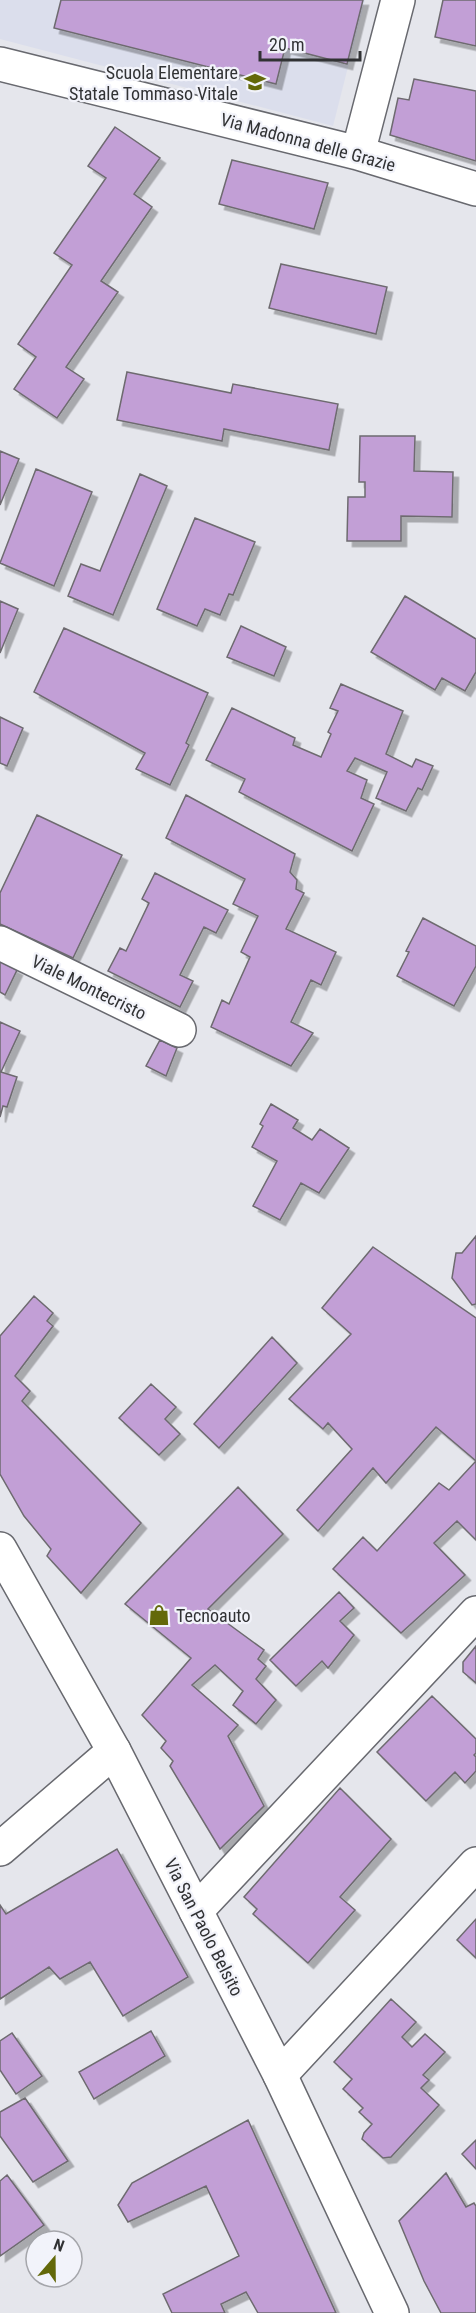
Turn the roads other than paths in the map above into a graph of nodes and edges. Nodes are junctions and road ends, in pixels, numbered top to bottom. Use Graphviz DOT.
graph roads {
  1 [pos="398,0"];
  2 [pos="0,64"];
  3 [pos="358,153"];
  4 [pos="476,189"];
  5 [pos="0,943"];
  6 [pos="179,1030"];
  7 [pos="0,1549"];
  8 [pos="476,1613"];
  9 [pos="114,1751"];
  10 [pos="0,1848"];
  11 [pos="476,1864"];
  12 [pos="196,1911"];
  13 [pos="280,2075"];
  14 [pos="392,2313"];
  1 -- 3 [label="street"];
  2 -- 3 [label="street, Via Madonna delle Grazie"];
  3 -- 4 [label="street, Via Madonna delle Grazie"];
  5 -- 6 [label="street, Viale Montecristo"];
  7 -- 9 [label="street, Via San Paolo Belsito"];
  8 -- 12 [label="street"];
  9 -- 10 [label="street"];
  9 -- 12 [label="street, Via San Paolo Belsito"];
  11 -- 13 [label="street"];
  12 -- 13 [label="street, Via San Paolo Belsito"];
  13 -- 14 [label="street, Via San Paolo Belsito"];
}
